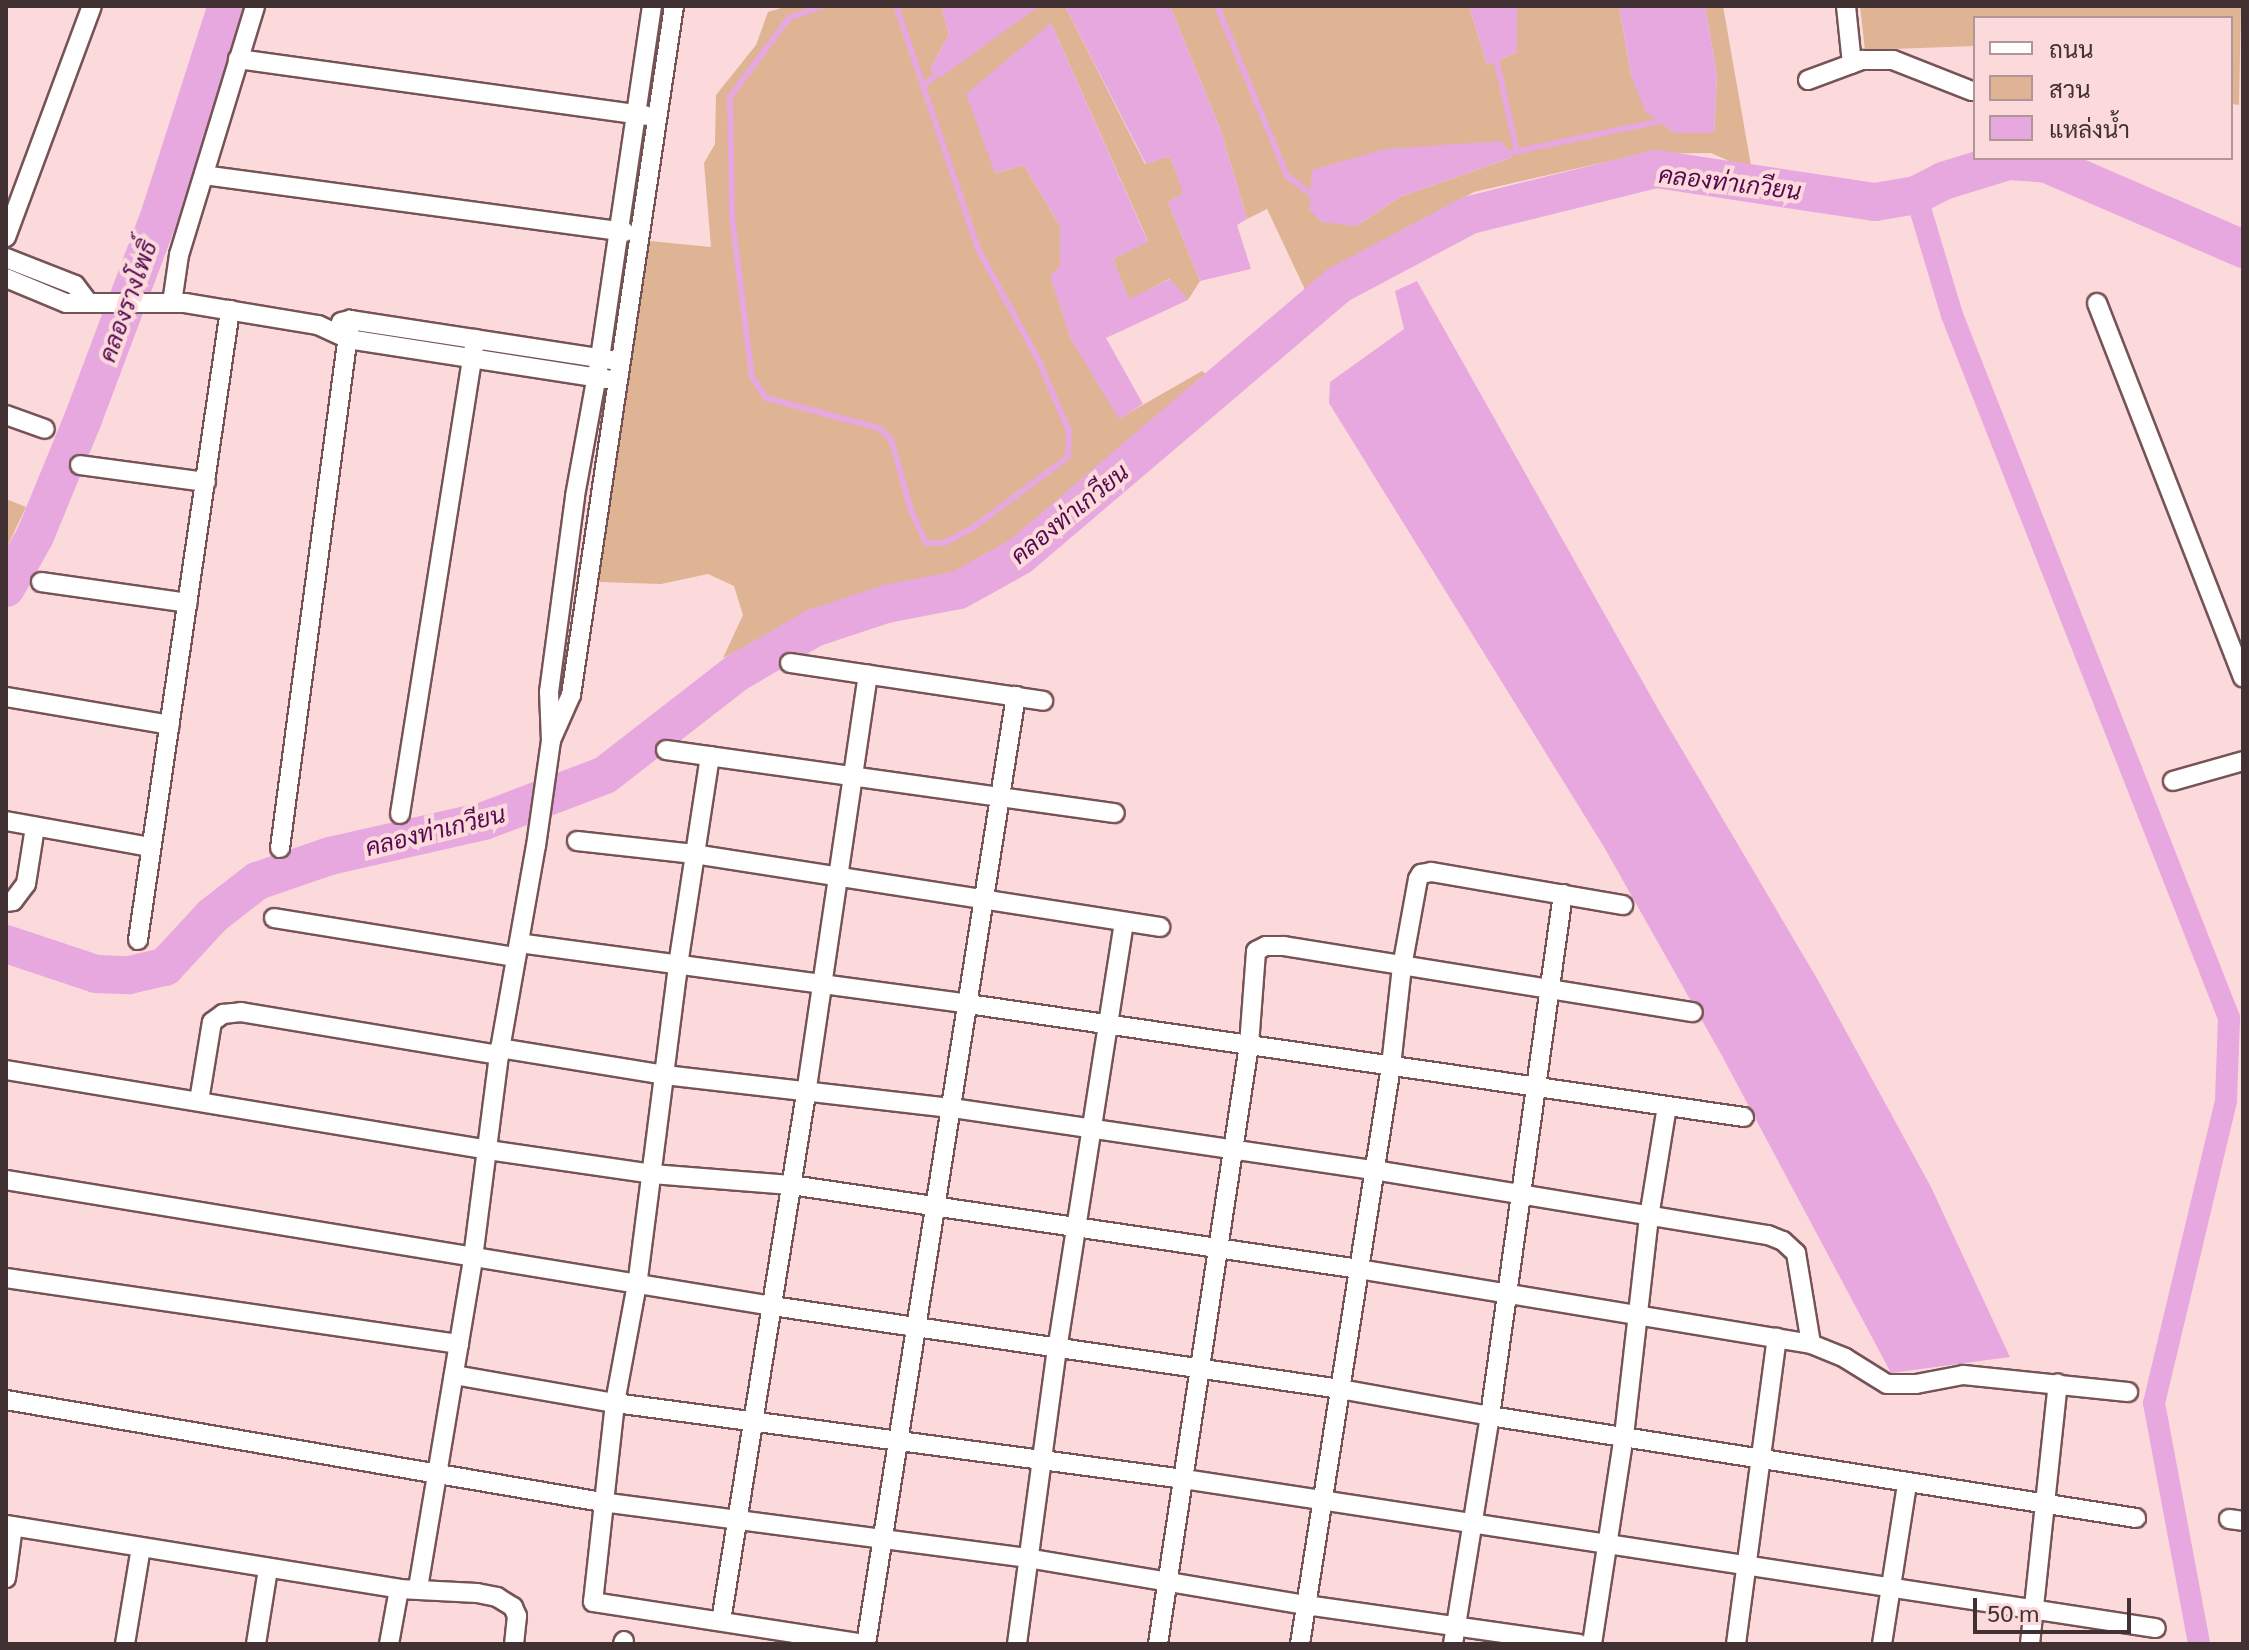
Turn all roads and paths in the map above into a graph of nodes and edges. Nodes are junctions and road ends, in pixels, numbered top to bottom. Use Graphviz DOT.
graph roads {
  1 [pos="92,6"];
  2 [pos="255,6"];
  3 [pos="652,6"];
  4 [pos="674,6"];
  5 [pos="1846,6"];
  6 [pos="238,59"];
  7 [pos="1852,64"];
  8 [pos="1808,80"];
  9 [pos="1972,91"];
  10 [pos="636,114"];
  11 [pos="657,117"];
  12 [pos="204,175"];
  13 [pos="617,232"];
  14 [pos="641,233"];
  15 [pos="6,237"];
  16 [pos="6,258"];
  17 [pos="6,278"];
  18 [pos="88,302"];
  19 [pos="166,303"];
  20 [pos="2097,303"];
  21 [pos="230,310"];
  22 [pos="349,330"];
  23 [pos="474,348"];
  24 [pos="600,358"];
  25 [pos="621,361"];
  26 [pos="596,377"];
  27 [pos="618,381"];
  28 [pos="6,415"];
  29 [pos="45,429"];
  30 [pos="80,465"];
  31 [pos="206,482"];
  32 [pos="575,496"];
  33 [pos="599,499"];
  34 [pos="41,582"];
  35 [pos="188,603"];
  36 [pos="555,642"];
  37 [pos="578,644"];
  38 [pos="790,663"];
  39 [pos="868,675"];
  40 [pos="2243,678"];
  41 [pos="1016,696"];
  42 [pos="6,697"];
  43 [pos="1043,701"];
  44 [pos="170,725"];
  45 [pos="551,741"];
  46 [pos="666,750"];
  47 [pos="710,756"];
  48 [pos="2243,761"];
  49 [pos="852,776"];
  50 [pos="2173,781"];
  51 [pos="999,797"];
  52 [pos="1115,813"];
  53 [pos="400,814"];
  54 [pos="6,821"];
  55 [pos="35,827"];
  56 [pos="577,841"];
  57 [pos="151,847"];
  58 [pos="280,848"];
  59 [pos="694,854"];
  60 [pos="838,876"];
  61 [pos="1563,894"];
  62 [pos="985,900"];
  63 [pos="6,902"];
  64 [pos="1623,905"];
  65 [pos="274,918"];
  66 [pos="1124,923"];
  67 [pos="1160,927"];
  68 [pos="138,940"];
  69 [pos="518,950"];
  70 [pos="678,966"];
  71 [pos="1402,967"];
  72 [pos="820,986"];
  73 [pos="1549,988"];
  74 [pos="968,1004"];
  75 [pos="1693,1012"];
  76 [pos="1110,1025"];
  77 [pos="1249,1045"];
  78 [pos="500,1051"];
  79 [pos="1391,1066"];
  80 [pos="6,1070"];
  81 [pos="665,1075"];
  82 [pos="1538,1089"];
  83 [pos="806,1094"];
  84 [pos="199,1101"];
  85 [pos="1667,1106"];
  86 [pos="952,1108"];
  87 [pos="1744,1117"];
  88 [pos="1094,1130"];
  89 [pos="488,1150"];
  90 [pos="1233,1150"];
  91 [pos="1374,1170"];
  92 [pos="652,1174"];
  93 [pos="6,1180"];
  94 [pos="791,1185"];
  95 [pos="1519,1195"];
  96 [pos="936,1206"];
  97 [pos="1649,1217"];
  98 [pos="1077,1227"];
  99 [pos="1218,1248"];
  100 [pos="473,1258"];
  101 [pos="1359,1269"];
  102 [pos="6,1278"];
  103 [pos="637,1284"];
  104 [pos="1507,1294"];
  105 [pos="772,1306"];
  106 [pos="1637,1316"];
  107 [pos="916,1326"];
  108 [pos="1777,1338"];
  109 [pos="459,1344"];
  110 [pos="1811,1344"];
  111 [pos="1057,1350"];
  112 [pos="1200,1369"];
  113 [pos="454,1375"];
  114 [pos="2058,1384"];
  115 [pos="1340,1389"];
  116 [pos="2128,1392"];
  117 [pos="6,1400"];
  118 [pos="615,1403"];
  119 [pos="1490,1416"];
  120 [pos="753,1422"];
  121 [pos="1624,1436"];
  122 [pos="897,1438"];
  123 [pos="1043,1458"];
  124 [pos="1762,1458"];
  125 [pos="439,1474"];
  126 [pos="1184,1479"];
  127 [pos="1907,1484"];
  128 [pos="1322,1500"];
  129 [pos="602,1502"];
  130 [pos="2046,1504"];
  131 [pos="2136,1518"];
  132 [pos="740,1519"];
  133 [pos="1471,1523"];
  134 [pos="10,1526"];
  135 [pos="884,1539"];
  136 [pos="1608,1544"];
  137 [pos="141,1547"];
  138 [pos="1027,1558"];
  139 [pos="1748,1565"];
  140 [pos="268,1569"];
  141 [pos="6,1578"];
  142 [pos="1168,1581"];
  143 [pos="1891,1587"];
  144 [pos="408,1589"];
  145 [pos="1306,1605"];
  146 [pos="2033,1609"];
  147 [pos="721,1621"];
  148 [pos="2156,1628"];
  149 [pos="1454,1635"];
  150 [pos="125,1644"];
  151 [pos="256,1644"];
  152 [pos="389,1644"];
  153 [pos="514,1644"];
  154 [pos="865,1644"];
  155 [pos="1017,1644"];
  156 [pos="1158,1644"];
  157 [pos="1300,1644"];
  158 [pos="1579,1644"];
  159 [pos="1592,1644"];
  160 [pos="1736,1644"];
  161 [pos="1882,1644"];
  162 [pos="2030,1644"];
  1 -- 15 [label="street"];
  2 -- 6 [label="street"];
  3 -- 10 [label="street"];
  4 -- 11 [label="street"];
  5 -- 7 [label="street"];
  6 -- 10 [label="street"];
  6 -- 12 [label="street"];
  7 -- 8 [label="street"];
  7 -- 9 [label="street"];
  10 -- 11 [label="street"];
  10 -- 13 [label="street"];
  11 -- 14 [label="street"];
  12 -- 13 [label="street"];
  12 -- 19 [label="street"];
  13 -- 14 [label="street"];
  13 -- 24 [label="street"];
  14 -- 25 [label="street"];
  16 -- 18 [label="street"];
  17 -- 18 [label="street"];
  18 -- 19 [label="street"];
  19 -- 21 [label="street"];
  20 -- 40 [label="street"];
  21 -- 22 [label="street"];
  21 -- 31 [label="street"];
  22 -- 23 [label="street"];
  22 -- 58 [label="street"];
  23 -- 24 [label="street"];
  23 -- 26 [label="street"];
  23 -- 53 [label="street"];
  24 -- 25 [label="street"];
  24 -- 26 [label="street"];
  25 -- 27 [label="street"];
  26 -- 27 [label="street"];
  26 -- 32 [label="street"];
  27 -- 33 [label="street"];
  28 -- 29 [label="street"];
  30 -- 31 [label="street"];
  31 -- 35 [label="street"];
  32 -- 33 [label="street"];
  32 -- 36 [label="street"];
  33 -- 37 [label="street"];
  34 -- 35 [label="street"];
  35 -- 44 [label="street"];
  36 -- 37 [label="street"];
  36 -- 45 [label="street"];
  37 -- 45 [label="street"];
  38 -- 39 [label="street"];
  39 -- 41 [label="street"];
  39 -- 49 [label="street"];
  41 -- 43 [label="street"];
  41 -- 51 [label="street"];
  42 -- 44 [label="street"];
  44 -- 57 [label="street"];
  45 -- 69 [label="street"];
  46 -- 47 [label="street"];
  47 -- 49 [label="street"];
  47 -- 59 [label="street"];
  48 -- 50 [label="street"];
  49 -- 51 [label="street"];
  49 -- 60 [label="street"];
  51 -- 52 [label="street"];
  51 -- 62 [label="street"];
  54 -- 55 [label="street"];
  55 -- 57 [label="street"];
  55 -- 63 [label="street"];
  56 -- 59 [label="street"];
  57 -- 68 [label="street"];
  59 -- 60 [label="street"];
  59 -- 70 [label="street"];
  60 -- 62 [label="street"];
  60 -- 72 [label="street"];
  61 -- 64 [label="street"];
  61 -- 71 [label="street"];
  61 -- 73 [label="street"];
  62 -- 66 [label="street"];
  62 -- 74 [label="street"];
  65 -- 69 [label="street"];
  66 -- 67 [label="street"];
  66 -- 76 [label="street"];
  69 -- 70 [label="street"];
  69 -- 78 [label="street"];
  70 -- 72 [label="street"];
  70 -- 81 [label="street"];
  71 -- 73 [label="street"];
  71 -- 77 [label="street"];
  71 -- 79 [label="street"];
  72 -- 74 [label="street"];
  72 -- 83 [label="street"];
  73 -- 75 [label="street"];
  73 -- 82 [label="street"];
  74 -- 76 [label="street"];
  74 -- 86 [label="street"];
  76 -- 77 [label="street"];
  76 -- 88 [label="street"];
  77 -- 79 [label="street"];
  77 -- 90 [label="street"];
  78 -- 81 [label="street"];
  78 -- 84 [label="street"];
  78 -- 89 [label="street"];
  79 -- 82 [label="street"];
  79 -- 91 [label="street"];
  80 -- 84 [label="street"];
  81 -- 83 [label="street"];
  81 -- 92 [label="street"];
  82 -- 85 [label="street"];
  82 -- 95 [label="street"];
  83 -- 86 [label="street"];
  83 -- 94 [label="street"];
  84 -- 89 [label="street"];
  85 -- 87 [label="street"];
  85 -- 97 [label="street"];
  86 -- 88 [label="street"];
  86 -- 96 [label="street"];
  88 -- 90 [label="street"];
  88 -- 98 [label="street"];
  89 -- 92 [label="street"];
  89 -- 100 [label="street"];
  90 -- 91 [label="street"];
  90 -- 99 [label="street"];
  91 -- 95 [label="street"];
  91 -- 101 [label="street"];
  92 -- 94 [label="street"];
  92 -- 103 [label="street"];
  93 -- 100 [label="street"];
  94 -- 96 [label="street"];
  94 -- 105 [label="street"];
  95 -- 97 [label="street"];
  95 -- 104 [label="street"];
  96 -- 98 [label="street"];
  96 -- 107 [label="street"];
  97 -- 106 [label="street"];
  97 -- 110 [label="street"];
  98 -- 99 [label="street"];
  98 -- 111 [label="street"];
  99 -- 101 [label="street"];
  99 -- 112 [label="street"];
  100 -- 103 [label="street"];
  100 -- 109 [label="street"];
  101 -- 104 [label="street"];
  101 -- 115 [label="street"];
  102 -- 109 [label="street"];
  103 -- 105 [label="street"];
  103 -- 118 [label="street"];
  104 -- 106 [label="street"];
  104 -- 119 [label="street"];
  105 -- 107 [label="street"];
  105 -- 120 [label="street"];
  106 -- 108 [label="street"];
  106 -- 121 [label="street"];
  107 -- 111 [label="street"];
  107 -- 122 [label="street"];
  108 -- 110 [label="street"];
  108 -- 124 [label="street"];
  109 -- 113 [label="street"];
  110 -- 114 [label="street"];
  111 -- 112 [label="street"];
  111 -- 123 [label="street"];
  112 -- 115 [label="street"];
  112 -- 126 [label="street"];
  113 -- 118 [label="street"];
  113 -- 125 [label="street"];
  114 -- 116 [label="street"];
  114 -- 130 [label="street"];
  115 -- 119 [label="street"];
  115 -- 128 [label="street"];
  117 -- 125 [label="street"];
  118 -- 120 [label="street"];
  118 -- 129 [label="street"];
  119 -- 121 [label="street"];
  119 -- 133 [label="street"];
  120 -- 122 [label="street"];
  120 -- 132 [label="street"];
  121 -- 124 [label="street"];
  121 -- 136 [label="street"];
  122 -- 123 [label="street"];
  122 -- 135 [label="street"];
  123 -- 126 [label="street"];
  123 -- 138 [label="street"];
  124 -- 127 [label="street"];
  124 -- 139 [label="street"];
  125 -- 129 [label="street"];
  125 -- 144 [label="street"];
  126 -- 128 [label="street"];
  126 -- 142 [label="street"];
  127 -- 130 [label="street"];
  127 -- 143 [label="street"];
  128 -- 133 [label="street"];
  128 -- 145 [label="street"];
  129 -- 132 [label="street"];
  129 -- 147 [label="street"];
  130 -- 131 [label="street"];
  130 -- 146 [label="street"];
  132 -- 135 [label="street"];
  132 -- 147 [label="street"];
  133 -- 136 [label="street"];
  133 -- 149 [label="street"];
  134 -- 137 [label="street"];
  134 -- 141 [label="street"];
  135 -- 138 [label="street"];
  135 -- 154 [label="street"];
  136 -- 139 [label="street"];
  136 -- 159 [label="street"];
  137 -- 140 [label="street"];
  137 -- 150 [label="street"];
  138 -- 142 [label="street"];
  138 -- 155 [label="street"];
  139 -- 143 [label="street"];
  139 -- 160 [label="street"];
  140 -- 144 [label="street"];
  140 -- 151 [label="street"];
  142 -- 145 [label="street"];
  142 -- 156 [label="street"];
  143 -- 146 [label="street"];
  143 -- 161 [label="street"];
  144 -- 152 [label="street"];
  144 -- 153 [label="street"];
  145 -- 149 [label="street"];
  145 -- 157 [label="street"];
  146 -- 148 [label="street"];
  146 -- 162 [label="street"];
  147 -- 154 [label="street"];
  149 -- 158 [label="street"];
}
